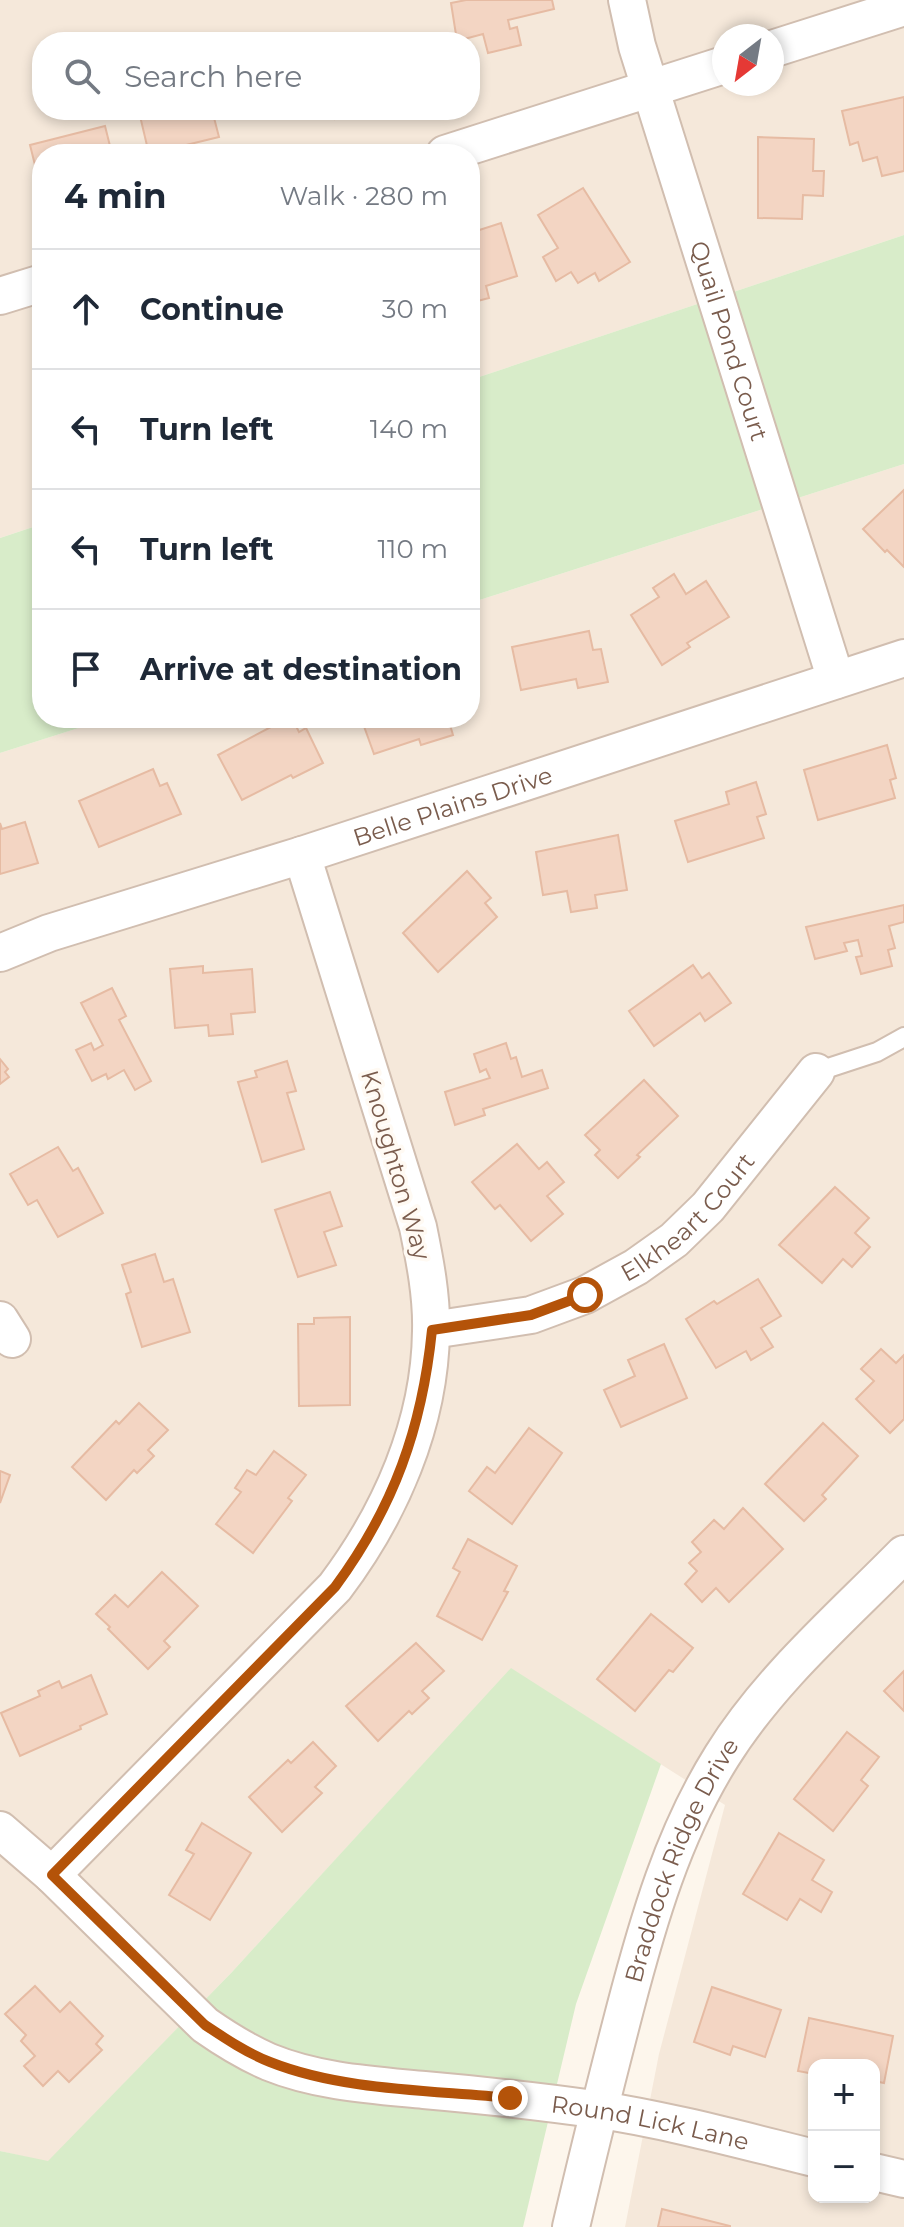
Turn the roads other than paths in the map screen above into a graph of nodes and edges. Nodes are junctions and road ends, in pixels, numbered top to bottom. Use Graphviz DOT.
graph roads {
  1 [pos="627,0"];
  2 [pos="904,7"];
  3 [pos="784,45"];
  4 [pos="712,69"];
  5 [pos="651,88"];
  6 [pos="476,144"];
  7 [pos="32,286"];
  8 [pos="0,296"];
  9 [pos="904,658"];
  10 [pos="836,680"];
  11 [pos="302,855"];
  12 [pos="0,953"];
  13 [pos="904,1037"];
  14 [pos="816,1072"];
  15 [pos="432,1330"];
  16 [pos="904,1554"];
  17 [pos="0,1830"];
  18 [pos="52,1875"];
  19 [pos="598,2110"];
  20 [pos="808,2157"];
  21 [pos="880,2173"];
  22 [pos="904,2179"];
  23 [pos="571,2227"];
  1 -- 5 [label="street, Quail Pond Court"];
  2 -- 3 [label="street"];
  4 -- 5 [label="street"];
  5 -- 6 [label="street"];
  5 -- 10 [label="street, Quail Pond Court"];
  7 -- 8 [label="street"];
  9 -- 10 [label="street, Belle Plains Drive"];
  10 -- 11 [label="street, Belle Plains Drive"];
  11 -- 12 [label="street, Belle Plains Drive"];
  11 -- 15 [label="street, Knoughton Way"];
  13 -- 14 [label="lane, Elkheart Court"];
  14 -- 15 [label="street, Elkheart Court"];
  15 -- 18 [label="street, Knoughton Way"];
  16 -- 19 [label="street, Braddock Ridge Drive"];
  17 -- 18 [label="street, Round Lick Lane"];
  18 -- 19 [label="street, Round Lick Lane"];
  19 -- 20 [label="street, Round Lick Lane"];
  19 -- 23 [label="street, Braddock Ridge Drive"];
  21 -- 22 [label="street"];
}
